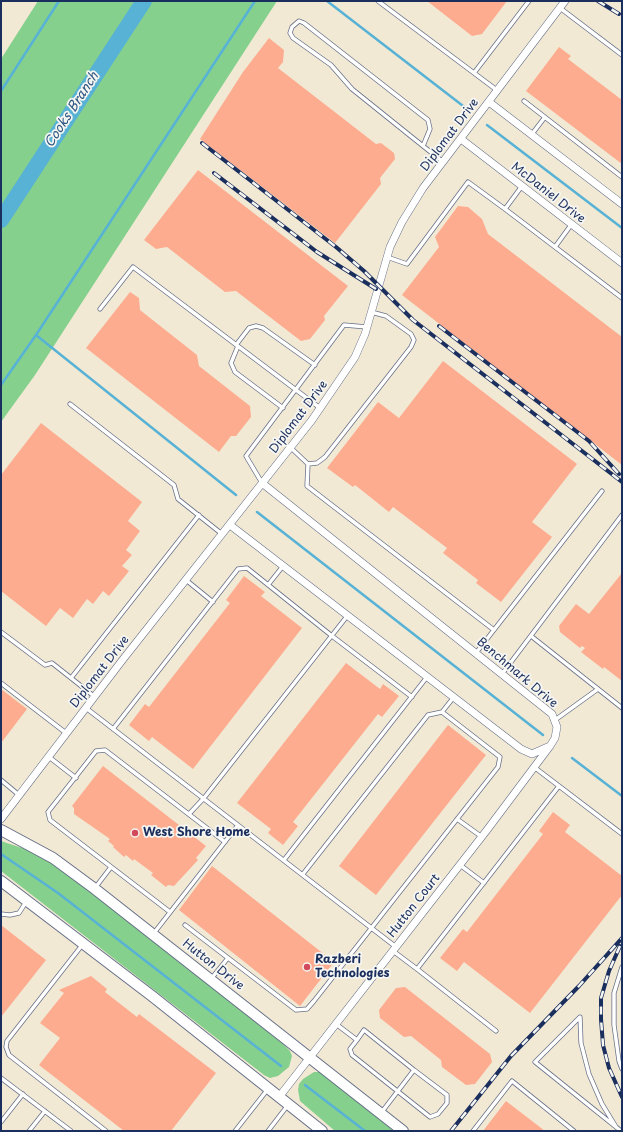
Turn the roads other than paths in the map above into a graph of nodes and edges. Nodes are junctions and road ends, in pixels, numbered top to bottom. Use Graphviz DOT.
graph roads {
  1 [pos="378,1"];
  2 [pos="529,1"];
  3 [pos="565,1"];
  4 [pos="560,8"];
  5 [pos="622,55"];
  6 [pos="474,73"];
  7 [pos="498,91"];
  8 [pos="524,101"];
  9 [pos="489,102"];
  10 [pos="545,117"];
  11 [pos="532,134"];
  12 [pos="461,139"];
  13 [pos="424,146"];
  14 [pos="443,162"];
  15 [pos="622,177"];
  16 [pos="522,186"];
  17 [pos="622,204"];
  18 [pos="505,209"];
  19 [pos="571,225"];
  20 [pos="555,247"];
  21 [pos="387,257"];
  22 [pos="622,263"];
  23 [pos="622,298"];
  24 [pos="100,309"];
  25 [pos="371,312"];
  26 [pos="367,328"];
  27 [pos="237,346"];
  28 [pos="314,365"];
  29 [pos="296,390"];
  30 [pos="70,404"];
  31 [pos="283,408"];
  32 [pos="320,408"];
  33 [pos="290,447"];
  34 [pos="308,464"];
  35 [pos="262,484"];
  36 [pos="602,491"];
  37 [pos="198,515"];
  38 [pos="622,515"];
  39 [pos="230,525"];
  40 [pos="222,534"];
  41 [pos="283,566"];
  42 [pos="186,580"];
  43 [pos="268,585"];
  44 [pos="213,602"];
  45 [pos="348,615"];
  46 [pos="494,630"];
  47 [pos="1,632"];
  48 [pos="332,636"];
  49 [pos="531,636"];
  50 [pos="476,653"];
  51 [pos="502,674"];
  52 [pos="428,676"];
  53 [pos="71,678"];
  54 [pos="1,683"];
  55 [pos="598,689"];
  56 [pos="95,697"];
  57 [pos="412,697"];
  58 [pos="454,697"];
  59 [pos="86,708"];
  60 [pos="622,708"];
  61 [pos="442,712"];
  62 [pos="555,720"];
  63 [pos="114,729"];
  64 [pos="66,733"];
  65 [pos="550,746"];
  66 [pos="49,757"];
  67 [pos="534,767"];
  68 [pos="76,778"];
  69 [pos="1,780"];
  70 [pos="559,786"];
  71 [pos="19,795"];
  72 [pos="204,798"];
  73 [pos="188,814"];
  74 [pos="1,819"];
  75 [pos="457,819"];
  76 [pos="238,825"];
  77 [pos="1,830"];
  78 [pos="622,834"];
  79 [pos="482,837"];
  80 [pos="225,842"];
  81 [pos="284,860"];
  82 [pos="460,865"];
  83 [pos="111,867"];
  84 [pos="303,874"];
  85 [pos="1,881"];
  86 [pos="484,883"];
  87 [pos="95,889"];
  88 [pos="27,901"];
  89 [pos="170,912"];
  90 [pos="1,914"];
  91 [pos="185,925"];
  92 [pos="372,928"];
  93 [pos="153,934"];
  94 [pos="83,944"];
  95 [pos="395,948"];
  96 [pos="228,958"];
  97 [pos="622,967"];
  98 [pos="416,969"];
  99 [pos="210,980"];
  100 [pos="336,1024"];
  101 [pos="496,1031"];
  102 [pos="357,1040"];
  103 [pos="309,1058"];
  104 [pos="622,1069"];
  105 [pos="414,1070"];
  106 [pos="1,1079"];
  107 [pos="268,1089"];
  108 [pos="397,1092"];
  109 [pos="23,1094"];
  110 [pos="279,1097"];
  111 [pos="288,1104"];
  112 [pos="45,1111"];
  113 [pos="380,1113"];
  114 [pos="1,1122"];
  115 [pos="616,1127"];
  116 [pos="29,1131"];
  117 [pos="71,1131"];
  118 [pos="106,1131"];
  119 [pos="236,1131"];
  120 [pos="268,1131"];
  121 [pos="322,1131"];
  122 [pos="403,1131"];
  123 [pos="473,1131"];
  124 [pos="574,1131"];
  125 [pos="621,1131"];
  1 -- 6 [label="lane"];
  2 -- 6 [label="lane"];
  3 -- 4 [label="street, Diplomat Drive"];
  4 -- 5 [label="lane"];
  4 -- 7 [label="street, Diplomat Drive"];
  6 -- 7 [label="lane"];
  7 -- 9 [label="street, Diplomat Drive"];
  8 -- 10 [label="lane"];
  9 -- 11 [label="street"];
  9 -- 12 [label="street, Diplomat Drive"];
  10 -- 11 [label="lane"];
  10 -- 15 [label="lane"];
  11 -- 17 [label="street"];
  12 -- 14 [label="street, Diplomat Drive"];
  12 -- 16 [label="street, McDaniel Drive"];
  13 -- 13 [label="lane"];
  13 -- 14 [label="lane"];
  14 -- 21 [label="street, Diplomat Drive"];
  16 -- 18 [label="lane"];
  16 -- 19 [label="street, McDaniel Drive"];
  18 -- 20 [label="lane"];
  18 -- 21 [label="lane"];
  19 -- 20 [label="lane"];
  19 -- 22 [label="street, McDaniel Drive"];
  20 -- 23 [label="lane"];
  21 -- 25 [label="street, Diplomat Drive"];
  24 -- 27 [label="lane"];
  25 -- 26 [label="street, Diplomat Drive"];
  25 -- 34 [label="lane"];
  26 -- 28 [label="lane"];
  26 -- 32 [label="street, Diplomat Drive"];
  27 -- 28 [label="lane"];
  27 -- 29 [label="lane"];
  27 -- 31 [label="lane"];
  28 -- 29 [label="lane"];
  29 -- 31 [label="lane"];
  29 -- 32 [label="lane"];
  30 -- 37 [label="lane"];
  31 -- 35 [label="lane"];
  32 -- 33 [label="street, Diplomat Drive"];
  33 -- 34 [label="lane"];
  33 -- 35 [label="street, Diplomat Drive"];
  34 -- 46 [label="lane"];
  35 -- 39 [label="street, Diplomat Drive"];
  35 -- 50 [label="street, Benchmark Drive"];
  36 -- 46 [label="lane"];
  37 -- 40 [label="lane"];
  37 -- 53 [label="lane"];
  38 -- 49 [label="lane"];
  39 -- 40 [label="street, Diplomat Drive"];
  39 -- 41 [label="street"];
  40 -- 42 [label="street, Diplomat Drive"];
  41 -- 43 [label="lane"];
  41 -- 45 [label="street"];
  42 -- 44 [label="lane"];
  42 -- 56 [label="street, Diplomat Drive"];
  43 -- 44 [label="lane"];
  43 -- 48 [label="lane"];
  44 -- 63 [label="lane"];
  45 -- 48 [label="lane"];
  45 -- 52 [label="street"];
  46 -- 50 [label="lane"];
  47 -- 53 [label="lane"];
  48 -- 57 [label="lane"];
  48 -- 72 [label="lane"];
  49 -- 51 [label="lane"];
  49 -- 55 [label="lane"];
  50 -- 51 [label="street, Benchmark Drive"];
  51 -- 62 [label="street, Benchmark Drive"];
  52 -- 57 [label="lane"];
  52 -- 58 [label="street"];
  53 -- 56 [label="lane"];
  54 -- 64 [label="lane"];
  55 -- 60 [label="lane"];
  55 -- 62 [label="lane"];
  56 -- 59 [label="street, Diplomat Drive"];
  57 -- 81 [label="lane"];
  58 -- 61 [label="lane"];
  58 -- 65 [label="street"];
  59 -- 63 [label="lane"];
  59 -- 64 [label="street, Diplomat Drive"];
  61 -- 75 [label="lane"];
  61 -- 84 [label="lane"];
  62 -- 65 [label="street, Benchmark Drive"];
  63 -- 72 [label="lane"];
  64 -- 66 [label="street, Diplomat Drive"];
  65 -- 67 [label="street, Hutton Court"];
  66 -- 68 [label="lane"];
  66 -- 71 [label="street, Diplomat Drive"];
  67 -- 70 [label="lane"];
  67 -- 79 [label="street, Hutton Court"];
  68 -- 73 [label="lane"];
  68 -- 83 [label="lane"];
  69 -- 71 [label="lane"];
  70 -- 78 [label="lane"];
  70 -- 86 [label="lane"];
  71 -- 74 [label="street, Diplomat Drive"];
  72 -- 73 [label="lane"];
  72 -- 76 [label="lane"];
  73 -- 80 [label="lane"];
  75 -- 79 [label="lane"];
  75 -- 92 [label="lane"];
  76 -- 80 [label="lane"];
  76 -- 81 [label="lane"];
  77 -- 87 [label="street, Hutton Drive"];
  79 -- 82 [label="street, Hutton Court"];
  80 -- 89 [label="lane"];
  81 -- 84 [label="lane"];
  82 -- 86 [label="lane"];
  82 -- 95 [label="street, Hutton Court"];
  83 -- 87 [label="lane"];
  83 -- 89 [label="lane"];
  84 -- 92 [label="lane"];
  85 -- 88 [label="street"];
  86 -- 98 [label="lane"];
  87 -- 93 [label="street, Hutton Drive"];
  88 -- 90 [label="lane"];
  88 -- 94 [label="street"];
  89 -- 93 [label="lane"];
  91 -- 96 [label="lane"];
  92 -- 95 [label="lane"];
  92 -- 96 [label="lane"];
  93 -- 99 [label="street, Hutton Drive"];
  94 -- 107 [label="street"];
  94 -- 118 [label="lane"];
  95 -- 98 [label="lane"];
  95 -- 100 [label="street, Hutton Court"];
  96 -- 99 [label="lane"];
  97 -- 104 [label="lane"];
  98 -- 101 [label="lane"];
  99 -- 103 [label="street, Hutton Drive"];
  100 -- 102 [label="lane"];
  100 -- 103 [label="street, Hutton Court"];
  102 -- 105 [label="lane"];
  102 -- 108 [label="lane"];
  103 -- 110 [label="street, Hutton Court"];
  103 -- 113 [label="street, Hutton Drive"];
  105 -- 108 [label="lane"];
  105 -- 108 [label="lane"];
  106 -- 109 [label="lane"];
  107 -- 110 [label="street"];
  107 -- 119 [label="lane"];
  108 -- 113 [label="lane"];
  109 -- 112 [label="lane"];
  109 -- 114 [label="lane"];
  110 -- 111 [label="street"];
  111 -- 120 [label="lane"];
  111 -- 121 [label="street"];
  112 -- 116 [label="lane"];
  112 -- 117 [label="lane"];
  113 -- 122 [label="street, Hutton Drive"];
  115 -- 115 [label="lane"];
  115 -- 125 [label="lane"];
  123 -- 124 [label="lane"];
}
